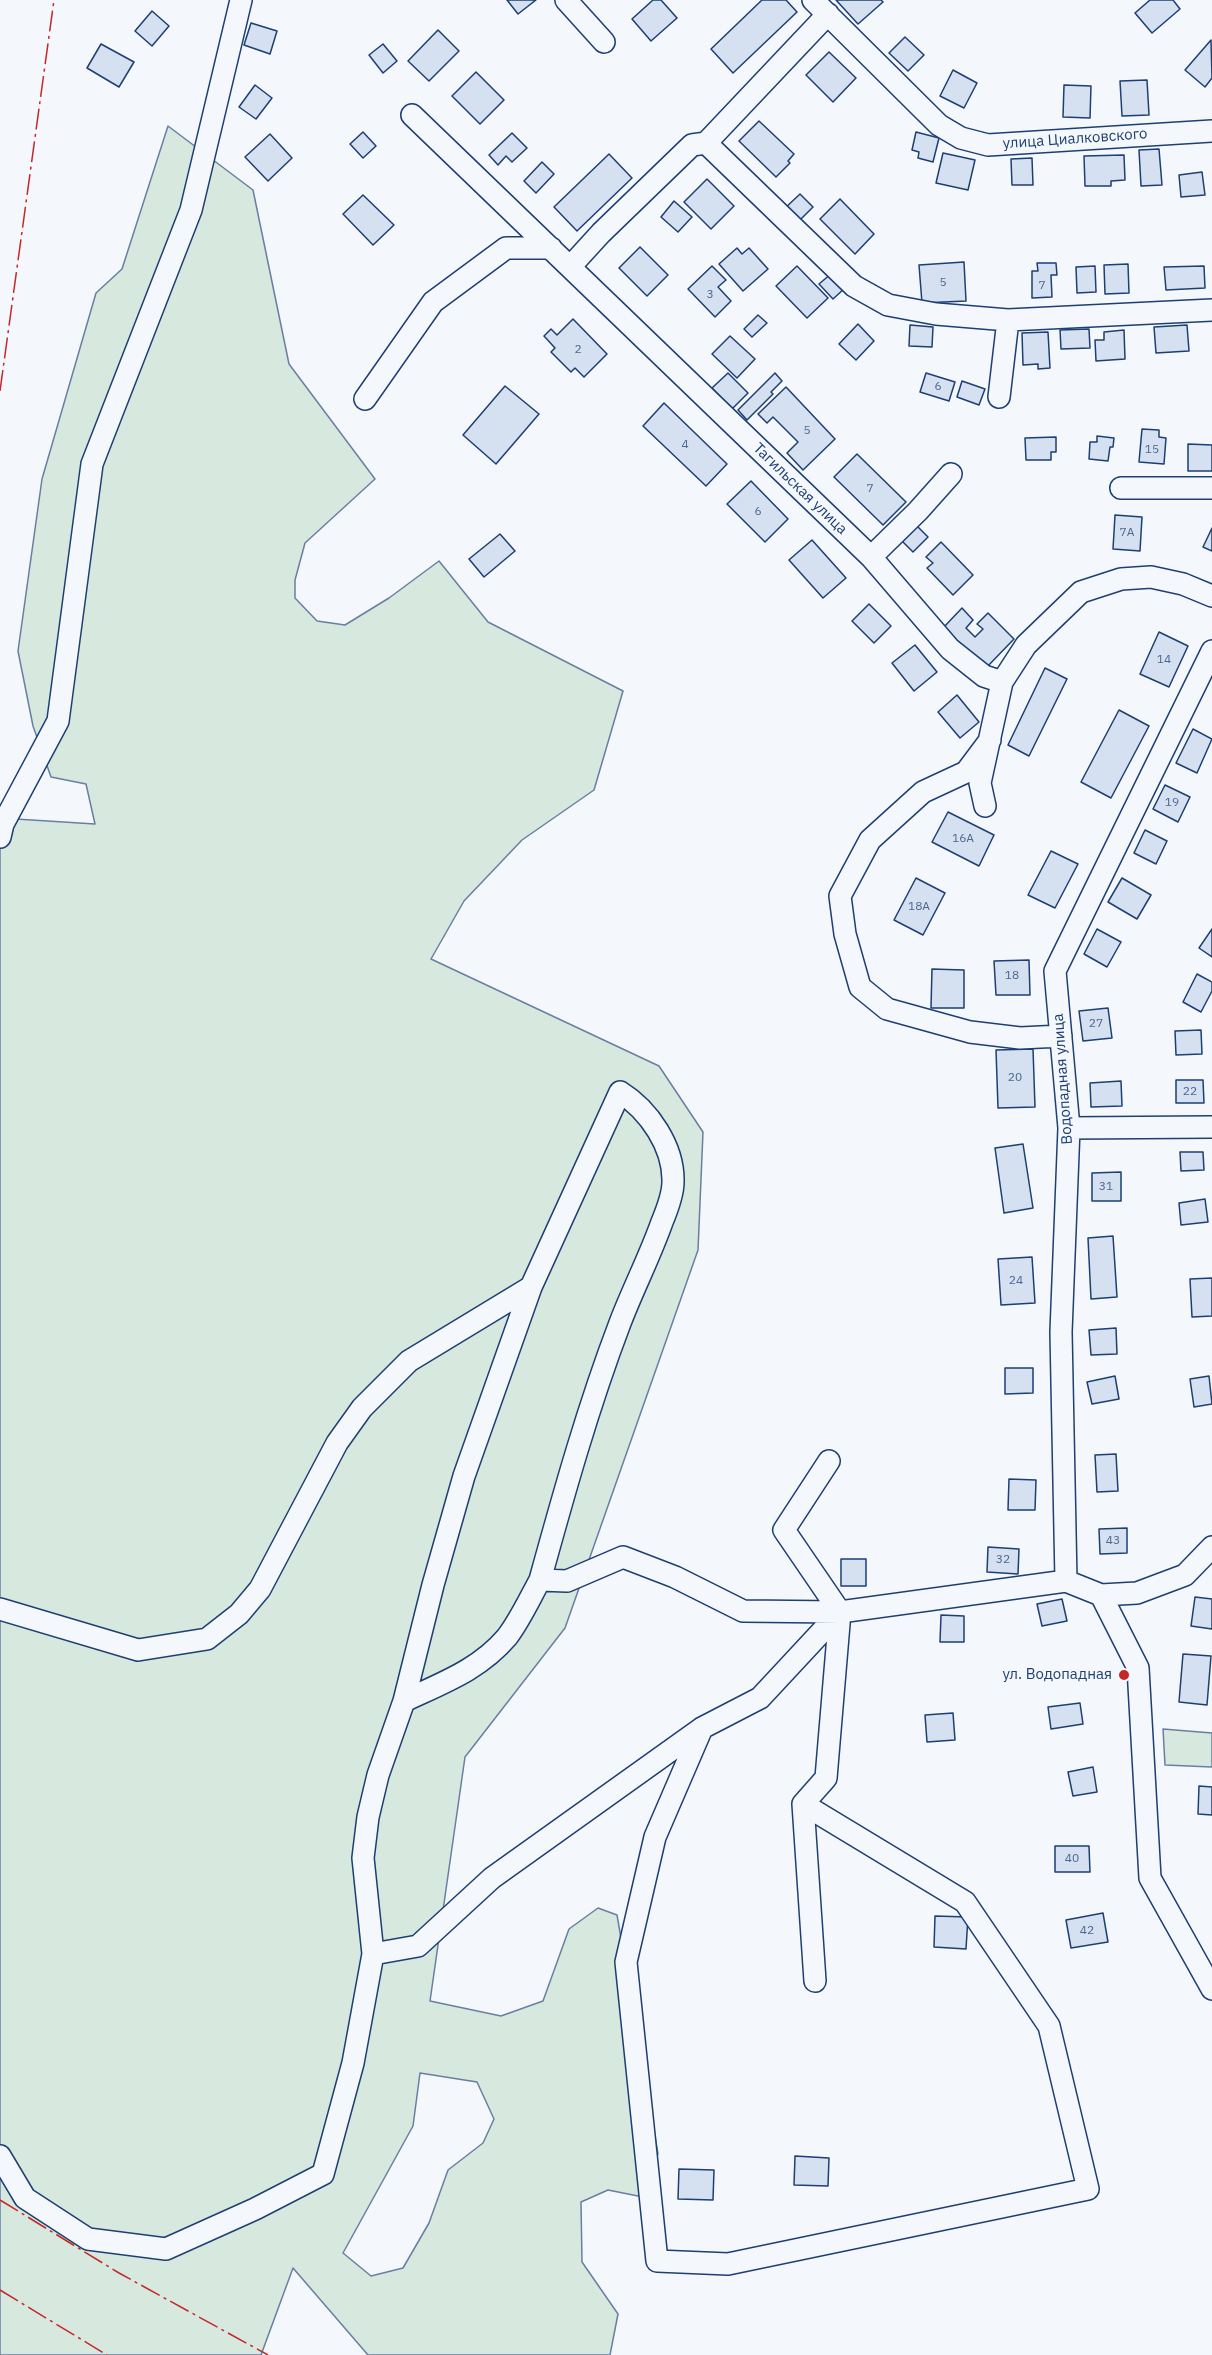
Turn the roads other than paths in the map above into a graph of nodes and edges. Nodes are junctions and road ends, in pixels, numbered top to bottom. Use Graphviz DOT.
graph roads {
  1 [pos="241,0"];
  2 [pos="566,0"];
  3 [pos="820,7"];
  4 [pos="604,42"];
  5 [pos="412,115"];
  6 [pos="1212,131"];
  7 [pos="706,143"];
  8 [pos="550,248"];
  9 [pos="570,267"];
  10 [pos="1212,310"];
  11 [pos="1008,320"];
  12 [pos="999,397"];
  13 [pos="365,399"];
  14 [pos="951,474"];
  15 [pos="1121,488"];
  16 [pos="1212,488"];
  17 [pos="871,557"];
  18 [pos="1212,596"];
  19 [pos="1212,651"];
  20 [pos="1002,682"];
  21 [pos="990,740"];
  22 [pos="985,806"];
  23 [pos="0,837"];
  24 [pos="1061,1036"];
  25 [pos="1212,1127"];
  26 [pos="1068,1128"];
  27 [pos="531,1287"];
  28 [pos="829,1461"];
  29 [pos="1212,1547"];
  30 [pos="540,1580"];
  31 [pos="1066,1581"];
  32 [pos="1101,1595"];
  33 [pos="0,1609"];
  34 [pos="840,1612"];
  35 [pos="404,1701"];
  36 [pos="702,1728"];
  37 [pos="803,1804"];
  38 [pos="373,1954"];
  39 [pos="815,1981"];
  40 [pos="1212,1989"];
  41 [pos="0,2157"];
  1 -- 23 [label="street"];
  2 -- 4 [label="street"];
  3 -- 6 [label="street, улица Циалковского"];
  3 -- 7 [label="street"];
  5 -- 8 [label="street, Тагильская улица"];
  7 -- 9 [label="street"];
  7 -- 11 [label="street"];
  8 -- 9 [label="street, Тагильская улица"];
  8 -- 13 [label="street"];
  9 -- 17 [label="street, Тагильская улица"];
  10 -- 11 [label="street"];
  11 -- 12 [label="street"];
  14 -- 17 [label="street"];
  15 -- 16 [label="street"];
  17 -- 20 [label="street, Тагильская улица"];
  18 -- 20 [label="street"];
  19 -- 24 [label="street, Водопадная улица"];
  20 -- 21 [label="street"];
  21 -- 22 [label="street"];
  21 -- 24 [label="street"];
  24 -- 26 [label="street, Водопадная улица"];
  25 -- 26 [label="street"];
  26 -- 31 [label="street, Водопадная улица"];
  27 -- 30 [label="street"];
  27 -- 33 [label="street"];
  27 -- 35 [label="street"];
  28 -- 34 [label="street"];
  29 -- 32 [label="street"];
  30 -- 34 [label="street"];
  30 -- 35 [label="street"];
  31 -- 32 [label="street"];
  31 -- 34 [label="street"];
  32 -- 40 [label="street"];
  34 -- 36 [label="street"];
  34 -- 37 [label="street"];
  35 -- 38 [label="street"];
  36 -- 37 [label="street"];
  36 -- 38 [label="street"];
  37 -- 39 [label="street"];
  38 -- 41 [label="street"];
}
